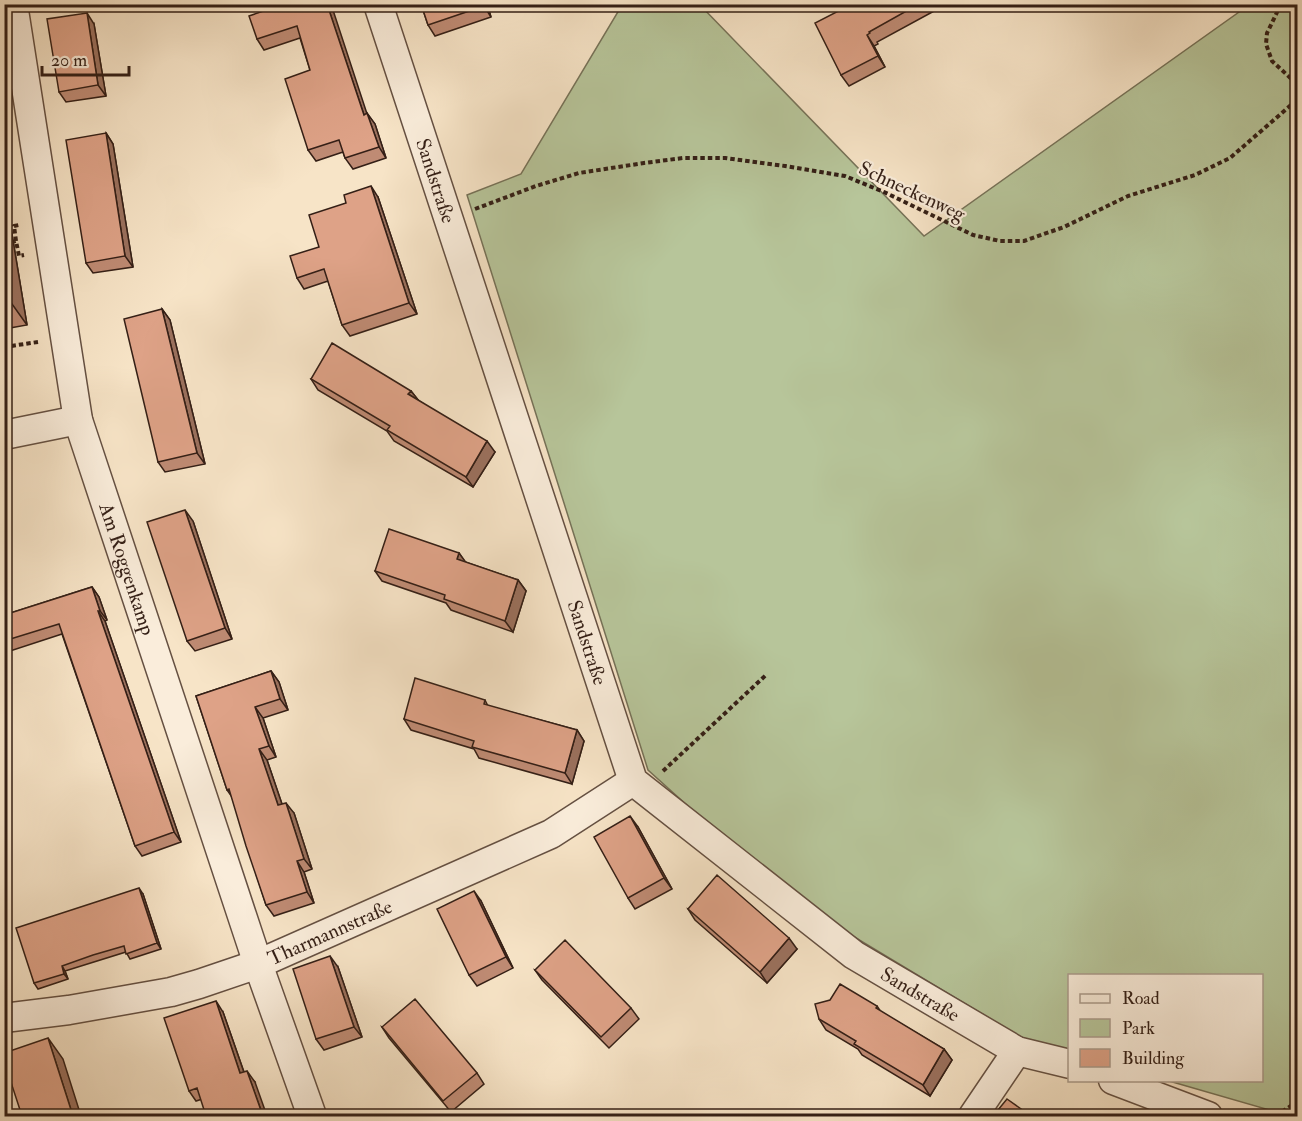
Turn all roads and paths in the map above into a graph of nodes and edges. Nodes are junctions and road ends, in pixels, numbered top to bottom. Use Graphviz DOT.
graph roads {
  1 [pos="13,4"];
  2 [pos="378,4"];
  3 [pos="1281,4"];
  4 [pos="1298,85"];
  5 [pos="1298,99"];
  6 [pos="449,219"];
  7 [pos="78,420"];
  8 [pos="4,435"];
  9 [pos="766,675"];
  10 [pos="638,785"];
  11 [pos="258,964"];
  12 [pos="4,1018"];
  13 [pos="1017,1051"];
  14 [pos="1068,1064"];
  15 [pos="1118,1082"];
  16 [pos="1298,1101"];
  17 [pos="312,1116"];
  18 [pos="973,1116"];
  19 [pos="1208,1116"];
  20 [pos="1276,1116"];
  1 -- 7 [label="street, Am Roggenkamp"];
  2 -- 6 [label="street, Sandstraße"];
  3 -- 4 [label="path"];
  5 -- 6 [label="path, Schneckenweg"];
  6 -- 10 [label="street, Sandstraße"];
  7 -- 8 [label="street"];
  7 -- 11 [label="street, Am Roggenkamp"];
  9 -- 10 [label="path"];
  10 -- 11 [label="street, Tharmannstraße"];
  10 -- 13 [label="street, Sandstraße"];
  11 -- 12 [label="street, Tharmannstraße"];
  11 -- 17 [label="street, Am Roggenkamp"];
  13 -- 14 [label="street, Sandstraße"];
  13 -- 18 [label="street"];
  15 -- 19 [label="street"];
  16 -- 20 [label="path"];
}
